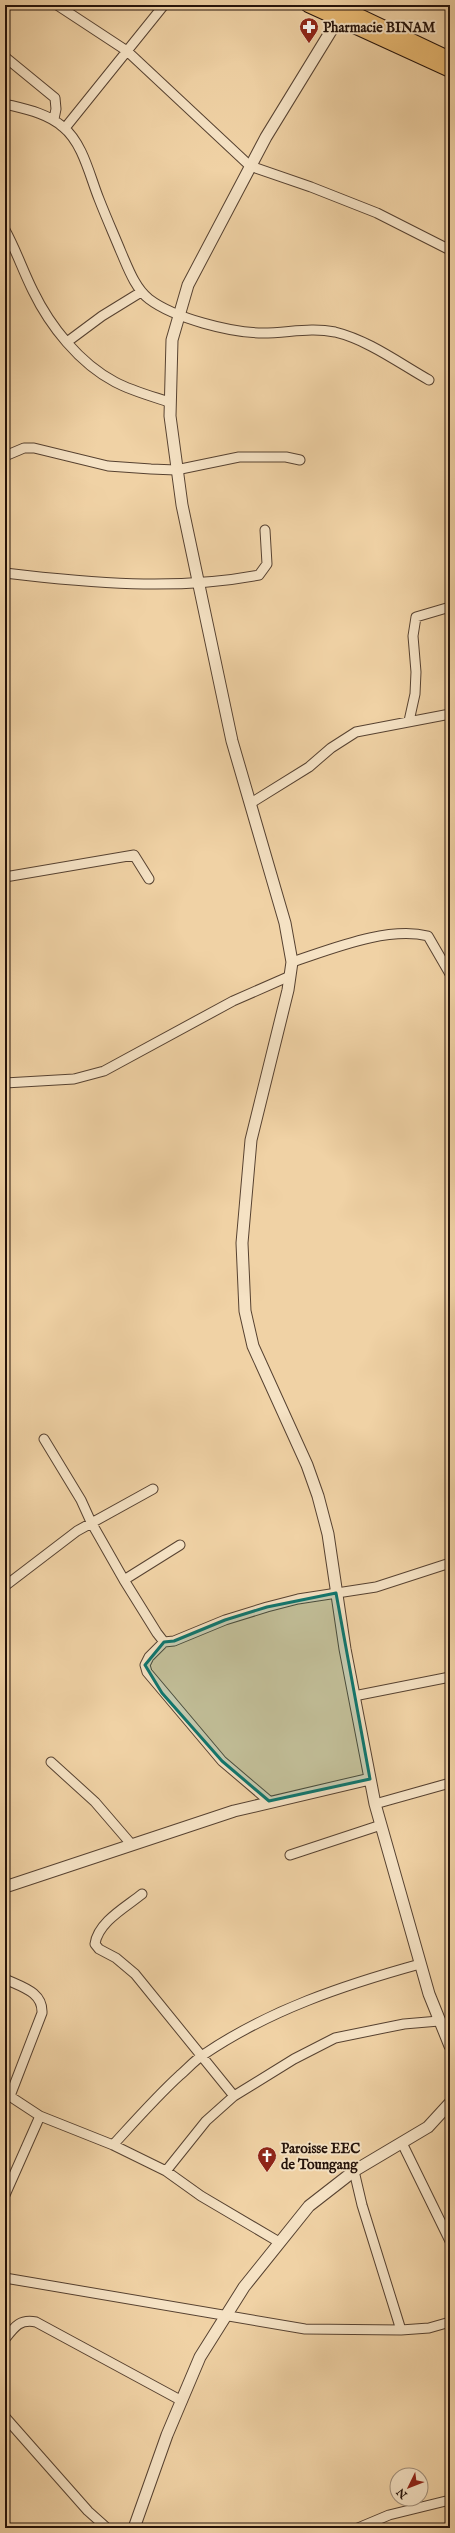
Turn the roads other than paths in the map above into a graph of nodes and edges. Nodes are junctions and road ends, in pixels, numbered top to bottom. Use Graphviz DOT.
graph roads {
  1 [pos="57,5"];
  2 [pos="164,5"];
  3 [pos="308,5"];
  4 [pos="340,11"];
  5 [pos="399,41"];
  6 [pos="127,51"];
  7 [pos="5,57"];
  8 [pos="450,59"];
  9 [pos="450,70"];
  10 [pos="5,104"];
  11 [pos="54,119"];
  12 [pos="65,128"];
  13 [pos="250,166"];
  14 [pos="5,230"];
  15 [pos="450,250"];
  16 [pos="141,292"];
  17 [pos="179,313"];
  18 [pos="67,342"];
  19 [pos="429,380"];
  20 [pos="169,402"];
  21 [pos="5,456"];
  22 [pos="300,460"];
  23 [pos="176,470"];
  24 [pos="264,530"];
  25 [pos="5,573"];
  26 [pos="200,584"];
  27 [pos="450,607"];
  28 [pos="450,714"];
  29 [pos="408,721"];
  30 [pos="251,803"];
  31 [pos="5,877"];
  32 [pos="150,879"];
  33 [pos="292,962"];
  34 [pos="450,974"];
  35 [pos="290,976"];
  36 [pos="5,1083"];
  37 [pos="44,1438"];
  38 [pos="153,1489"];
  39 [pos="91,1522"];
  40 [pos="180,1545"];
  41 [pos="450,1563"];
  42 [pos="124,1580"];
  43 [pos="5,1586"];
  44 [pos="336,1593"];
  45 [pos="164,1642"];
  46 [pos="450,1677"];
  47 [pos="354,1696"];
  48 [pos="51,1762"];
  49 [pos="370,1779"];
  50 [pos="450,1784"];
  51 [pos="269,1801"];
  52 [pos="375,1804"];
  53 [pos="381,1825"];
  54 [pos="132,1845"];
  55 [pos="290,1855"];
  56 [pos="5,1887"];
  57 [pos="142,1894"];
  58 [pos="420,1964"];
  59 [pos="5,1979"];
  60 [pos="439,2021"];
  61 [pos="450,2046"];
  62 [pos="202,2055"];
  63 [pos="7,2094"];
  64 [pos="234,2096"];
  65 [pos="450,2103"];
  66 [pos="40,2116"];
  67 [pos="402,2143"];
  68 [pos="113,2145"];
  69 [pos="166,2171"];
  70 [pos="354,2171"];
  71 [pos="9,2175"];
  72 [pos="5,2195"];
  73 [pos="450,2241"];
  74 [pos="279,2242"];
  75 [pos="5,2278"];
  76 [pos="224,2316"];
  77 [pos="450,2322"];
  78 [pos="402,2330"];
  79 [pos="5,2339"];
  80 [pos="182,2401"];
  81 [pos="5,2417"];
  82 [pos="450,2500"];
  83 [pos="107,2528"];
  84 [pos="134,2528"];
  85 [pos="358,2528"];
  1 -- 6 [label="street"];
  2 -- 6 [label="street"];
  3 -- 4 [label="highway"];
  4 -- 5 [label="highway"];
  4 -- 13 [label="street"];
  5 -- 8 [label="highway"];
  5 -- 9 [label="highway"];
  6 -- 12 [label="street"];
  6 -- 13 [label="street"];
  7 -- 11 [label="street"];
  10 -- 11 [label="street"];
  11 -- 12 [label="street"];
  12 -- 16 [label="street"];
  13 -- 15 [label="street"];
  13 -- 17 [label="street"];
  14 -- 18 [label="street"];
  16 -- 17 [label="street"];
  16 -- 18 [label="street"];
  17 -- 19 [label="street"];
  17 -- 20 [label="street"];
  18 -- 20 [label="street"];
  20 -- 23 [label="street"];
  21 -- 23 [label="street"];
  22 -- 23 [label="street"];
  23 -- 26 [label="street"];
  24 -- 26 [label="street"];
  25 -- 26 [label="street"];
  26 -- 30 [label="street"];
  27 -- 29 [label="street"];
  28 -- 29 [label="street"];
  29 -- 30 [label="street"];
  30 -- 33 [label="street"];
  31 -- 32 [label="street"];
  33 -- 34 [label="street"];
  33 -- 35 [label="street"];
  35 -- 36 [label="street"];
  35 -- 44 [label="street"];
  37 -- 39 [label="street"];
  38 -- 39 [label="street"];
  39 -- 42 [label="street"];
  39 -- 43 [label="street"];
  40 -- 42 [label="street"];
  41 -- 44 [label="street"];
  42 -- 45 [label="street"];
  44 -- 45 [label="street"];
  44 -- 47 [label="street"];
  45 -- 51 [label="street"];
  46 -- 47 [label="street"];
  47 -- 49 [label="street"];
  48 -- 54 [label="street"];
  49 -- 51 [label="street"];
  49 -- 52 [label="street"];
  50 -- 52 [label="street"];
  51 -- 54 [label="street"];
  52 -- 53 [label="street"];
  53 -- 55 [label="street"];
  53 -- 58 [label="street"];
  54 -- 56 [label="street"];
  57 -- 62 [label="street"];
  58 -- 60 [label="street"];
  58 -- 62 [label="street"];
  59 -- 63 [label="street"];
  60 -- 61 [label="street"];
  60 -- 64 [label="street"];
  62 -- 64 [label="street"];
  62 -- 68 [label="street"];
  63 -- 66 [label="street"];
  64 -- 69 [label="street"];
  65 -- 67 [label="street"];
  66 -- 68 [label="street"];
  66 -- 71 [label="street"];
  67 -- 70 [label="street"];
  67 -- 73 [label="street"];
  68 -- 69 [label="street"];
  69 -- 74 [label="street"];
  70 -- 74 [label="street"];
  70 -- 78 [label="street"];
  71 -- 72 [label="street"];
  74 -- 76 [label="street"];
  75 -- 76 [label="street"];
  76 -- 78 [label="street"];
  76 -- 80 [label="street"];
  77 -- 78 [label="street"];
  79 -- 80 [label="street"];
  80 -- 84 [label="street"];
  81 -- 83 [label="street"];
  82 -- 85 [label="street"];
}
